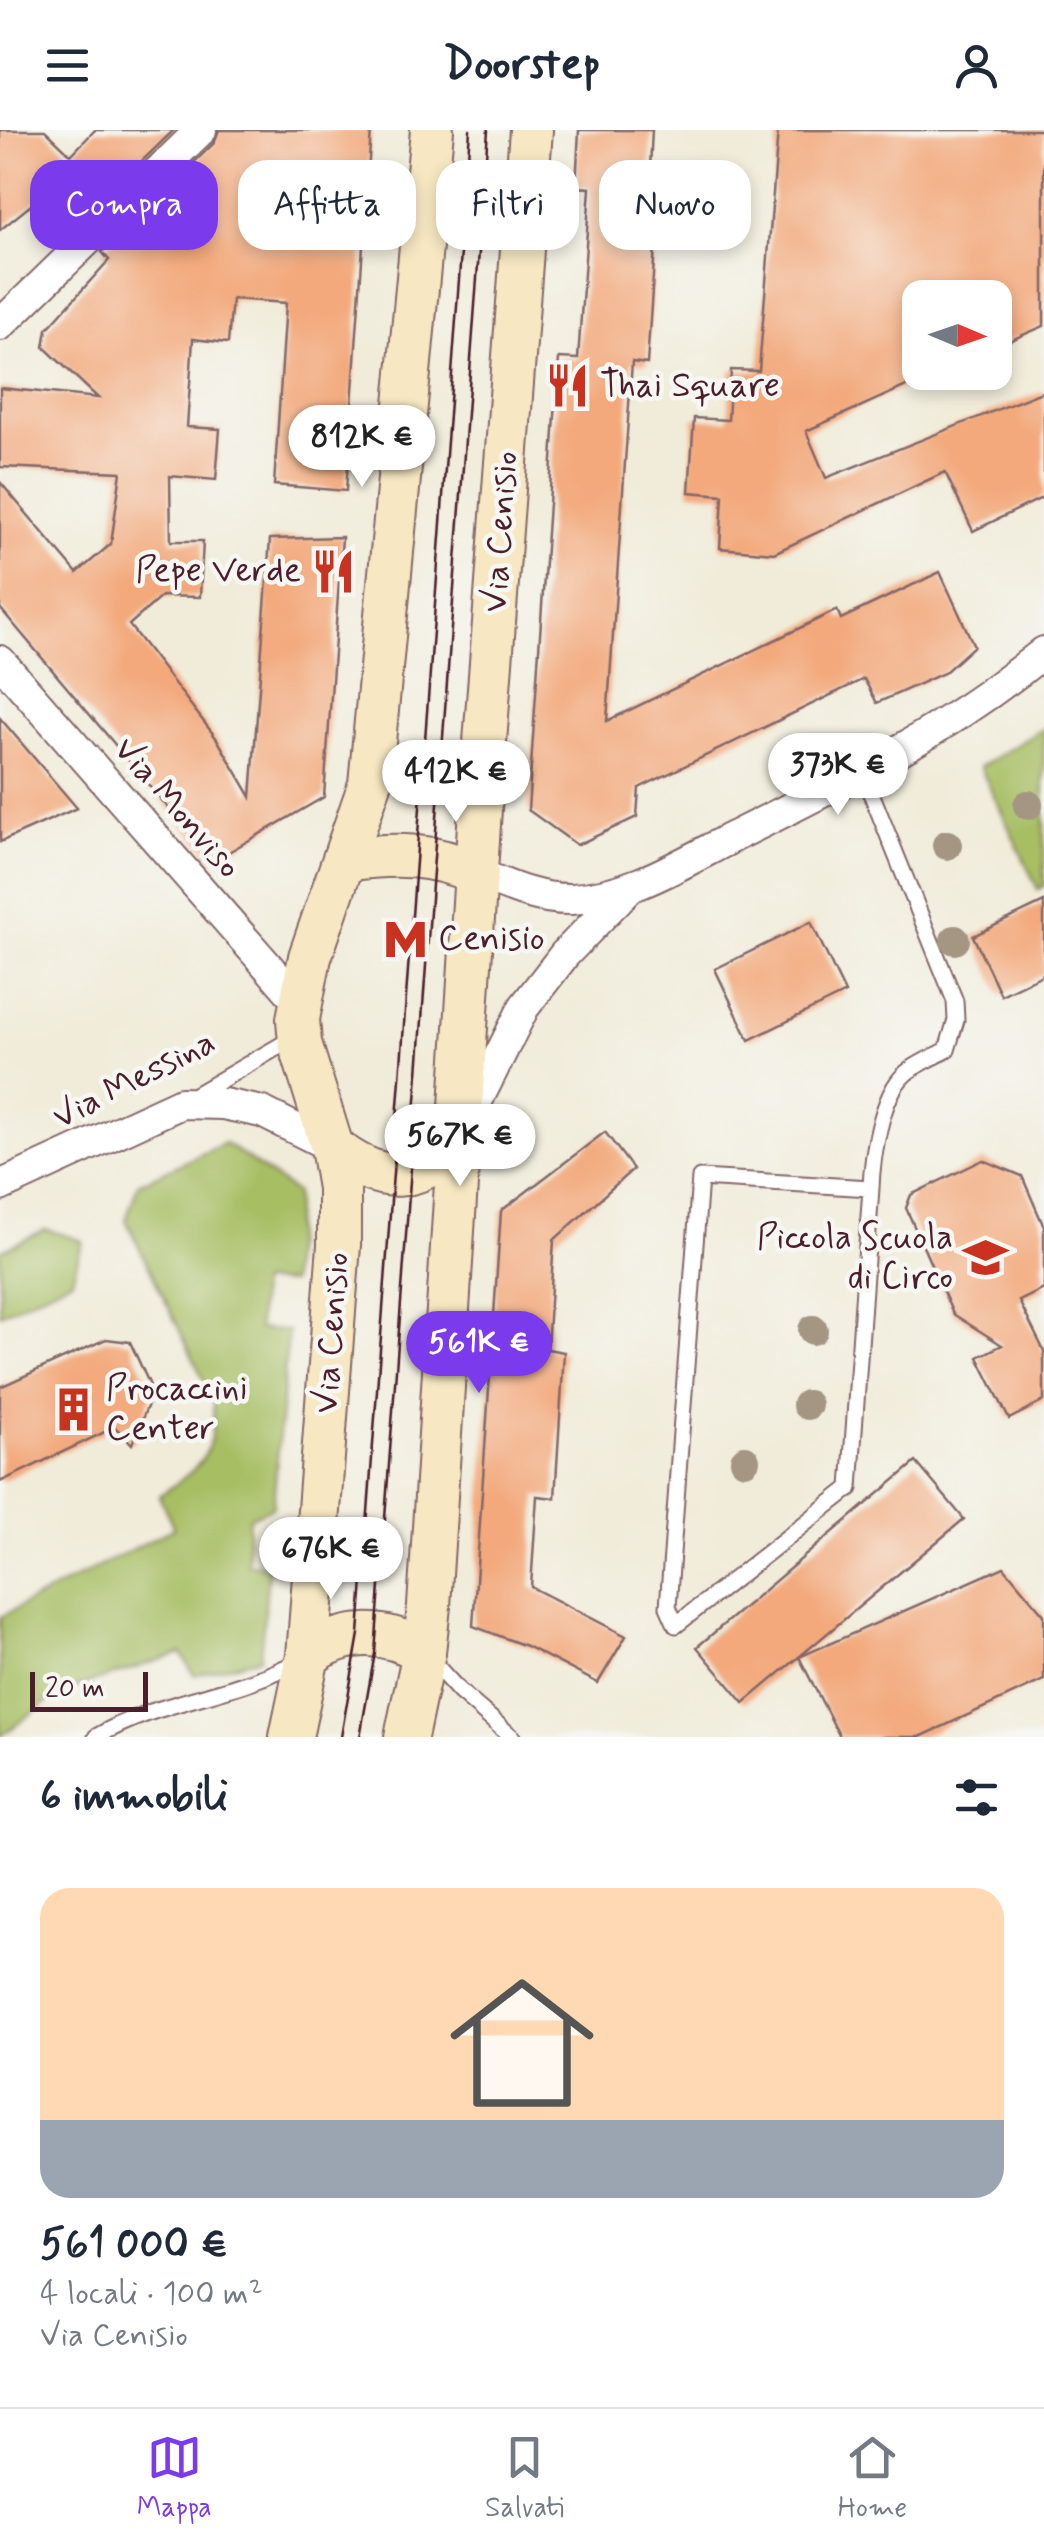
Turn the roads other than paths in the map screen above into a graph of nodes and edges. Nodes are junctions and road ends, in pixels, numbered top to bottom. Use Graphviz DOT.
graph roads {
  1 [pos="200,130"];
  2 [pos="432,130"];
  3 [pos="531,130"];
  4 [pos="0,325"];
  5 [pos="1044,652"];
  6 [pos="0,661"];
  7 [pos="1044,673"];
  8 [pos="1010,680"];
  9 [pos="863,773"];
  10 [pos="345,860"];
  11 [pos="476,873"];
  12 [pos="626,891"];
  13 [pos="299,1019"];
  14 [pos="181,1102"];
  15 [pos="460,1134"];
  16 [pos="332,1147"];
  17 [pos="0,1186"];
  18 [pos="870,1188"];
  19 [pos="424,1652"];
  20 [pos="308,1656"];
  21 [pos="96,1737"];
  22 [pos="291,1737"];
  23 [pos="406,1737"];
  24 [pos="512,1737"];
  1 -- 4 [label="street"];
  2 -- 10 [label="main road, Via Cenisio"];
  3 -- 11 [label="main road, Via Cenisio"];
  5 -- 8 [label="street"];
  6 -- 13 [label="street, Via Monviso"];
  7 -- 8 [label="lane"];
  8 -- 9 [label="street"];
  9 -- 12 [label="street"];
  9 -- 18 [label="lane"];
  10 -- 11 [label="main road"];
  10 -- 13 [label="main road, Via Cenisio"];
  11 -- 12 [label="street"];
  11 -- 15 [label="main road, Via Cenisio"];
  12 -- 15 [label="street"];
  13 -- 14 [label="lane, Via Messina"];
  13 -- 16 [label="main road, Via Cenisio"];
  14 -- 16 [label="street"];
  14 -- 17 [label="street, Via Messina"];
  15 -- 16 [label="main road"];
  15 -- 19 [label="main road, Via Cenisio"];
  16 -- 20 [label="main road, Via Cenisio"];
  18 -- 18 [label="lane"];
  19 -- 20 [label="main road"];
  19 -- 23 [label="main road, Via Cenisio"];
  19 -- 24 [label="lane"];
  20 -- 21 [label="lane"];
  20 -- 22 [label="main road, Via Cenisio"];
}
